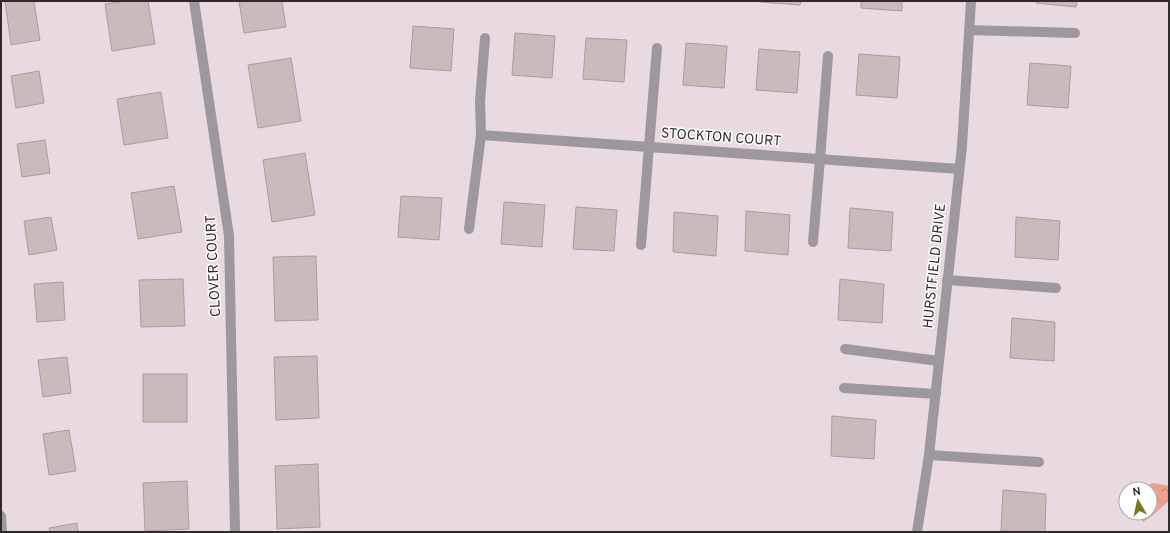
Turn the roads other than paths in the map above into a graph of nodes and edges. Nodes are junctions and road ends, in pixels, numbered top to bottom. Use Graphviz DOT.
graph roads {
  1 [pos="194,1"];
  2 [pos="971,1"];
  3 [pos="969,30"];
  4 [pos="1075,33"];
  5 [pos="485,38"];
  6 [pos="657,48"];
  7 [pos="828,56"];
  8 [pos="481,135"];
  9 [pos="648,147"];
  10 [pos="820,159"];
  11 [pos="959,169"];
  12 [pos="469,229"];
  13 [pos="813,242"];
  14 [pos="641,245"];
  15 [pos="948,280"];
  16 [pos="1056,288"];
  17 [pos="845,349"];
  18 [pos="939,360"];
  19 [pos="844,388"];
  20 [pos="936,394"];
  21 [pos="929,454"];
  22 [pos="1040,462"];
  23 [pos="1,516"];
  24 [pos="2,532"];
  25 [pos="235,532"];
  26 [pos="917,532"];
  1 -- 25 [label="street, CLOVER COURT"];
  2 -- 3 [label="street, HURSTFIELD DRIVE"];
  3 -- 4 [label="street"];
  3 -- 11 [label="street, HURSTFIELD DRIVE"];
  5 -- 8 [label="street"];
  6 -- 9 [label="street"];
  7 -- 10 [label="street"];
  8 -- 9 [label="street, STOCKTON COURT"];
  8 -- 12 [label="street"];
  9 -- 10 [label="street, STOCKTON COURT"];
  9 -- 14 [label="street"];
  10 -- 11 [label="street, STOCKTON COURT"];
  10 -- 13 [label="street"];
  11 -- 15 [label="street, HURSTFIELD DRIVE"];
  15 -- 16 [label="street"];
  15 -- 18 [label="street, HURSTFIELD DRIVE"];
  17 -- 18 [label="street"];
  18 -- 20 [label="street, HURSTFIELD DRIVE"];
  19 -- 20 [label="street"];
  20 -- 21 [label="street, HURSTFIELD DRIVE"];
  21 -- 22 [label="street"];
  21 -- 26 [label="street, HURSTFIELD DRIVE"];
  23 -- 24 [label="street"];
}
